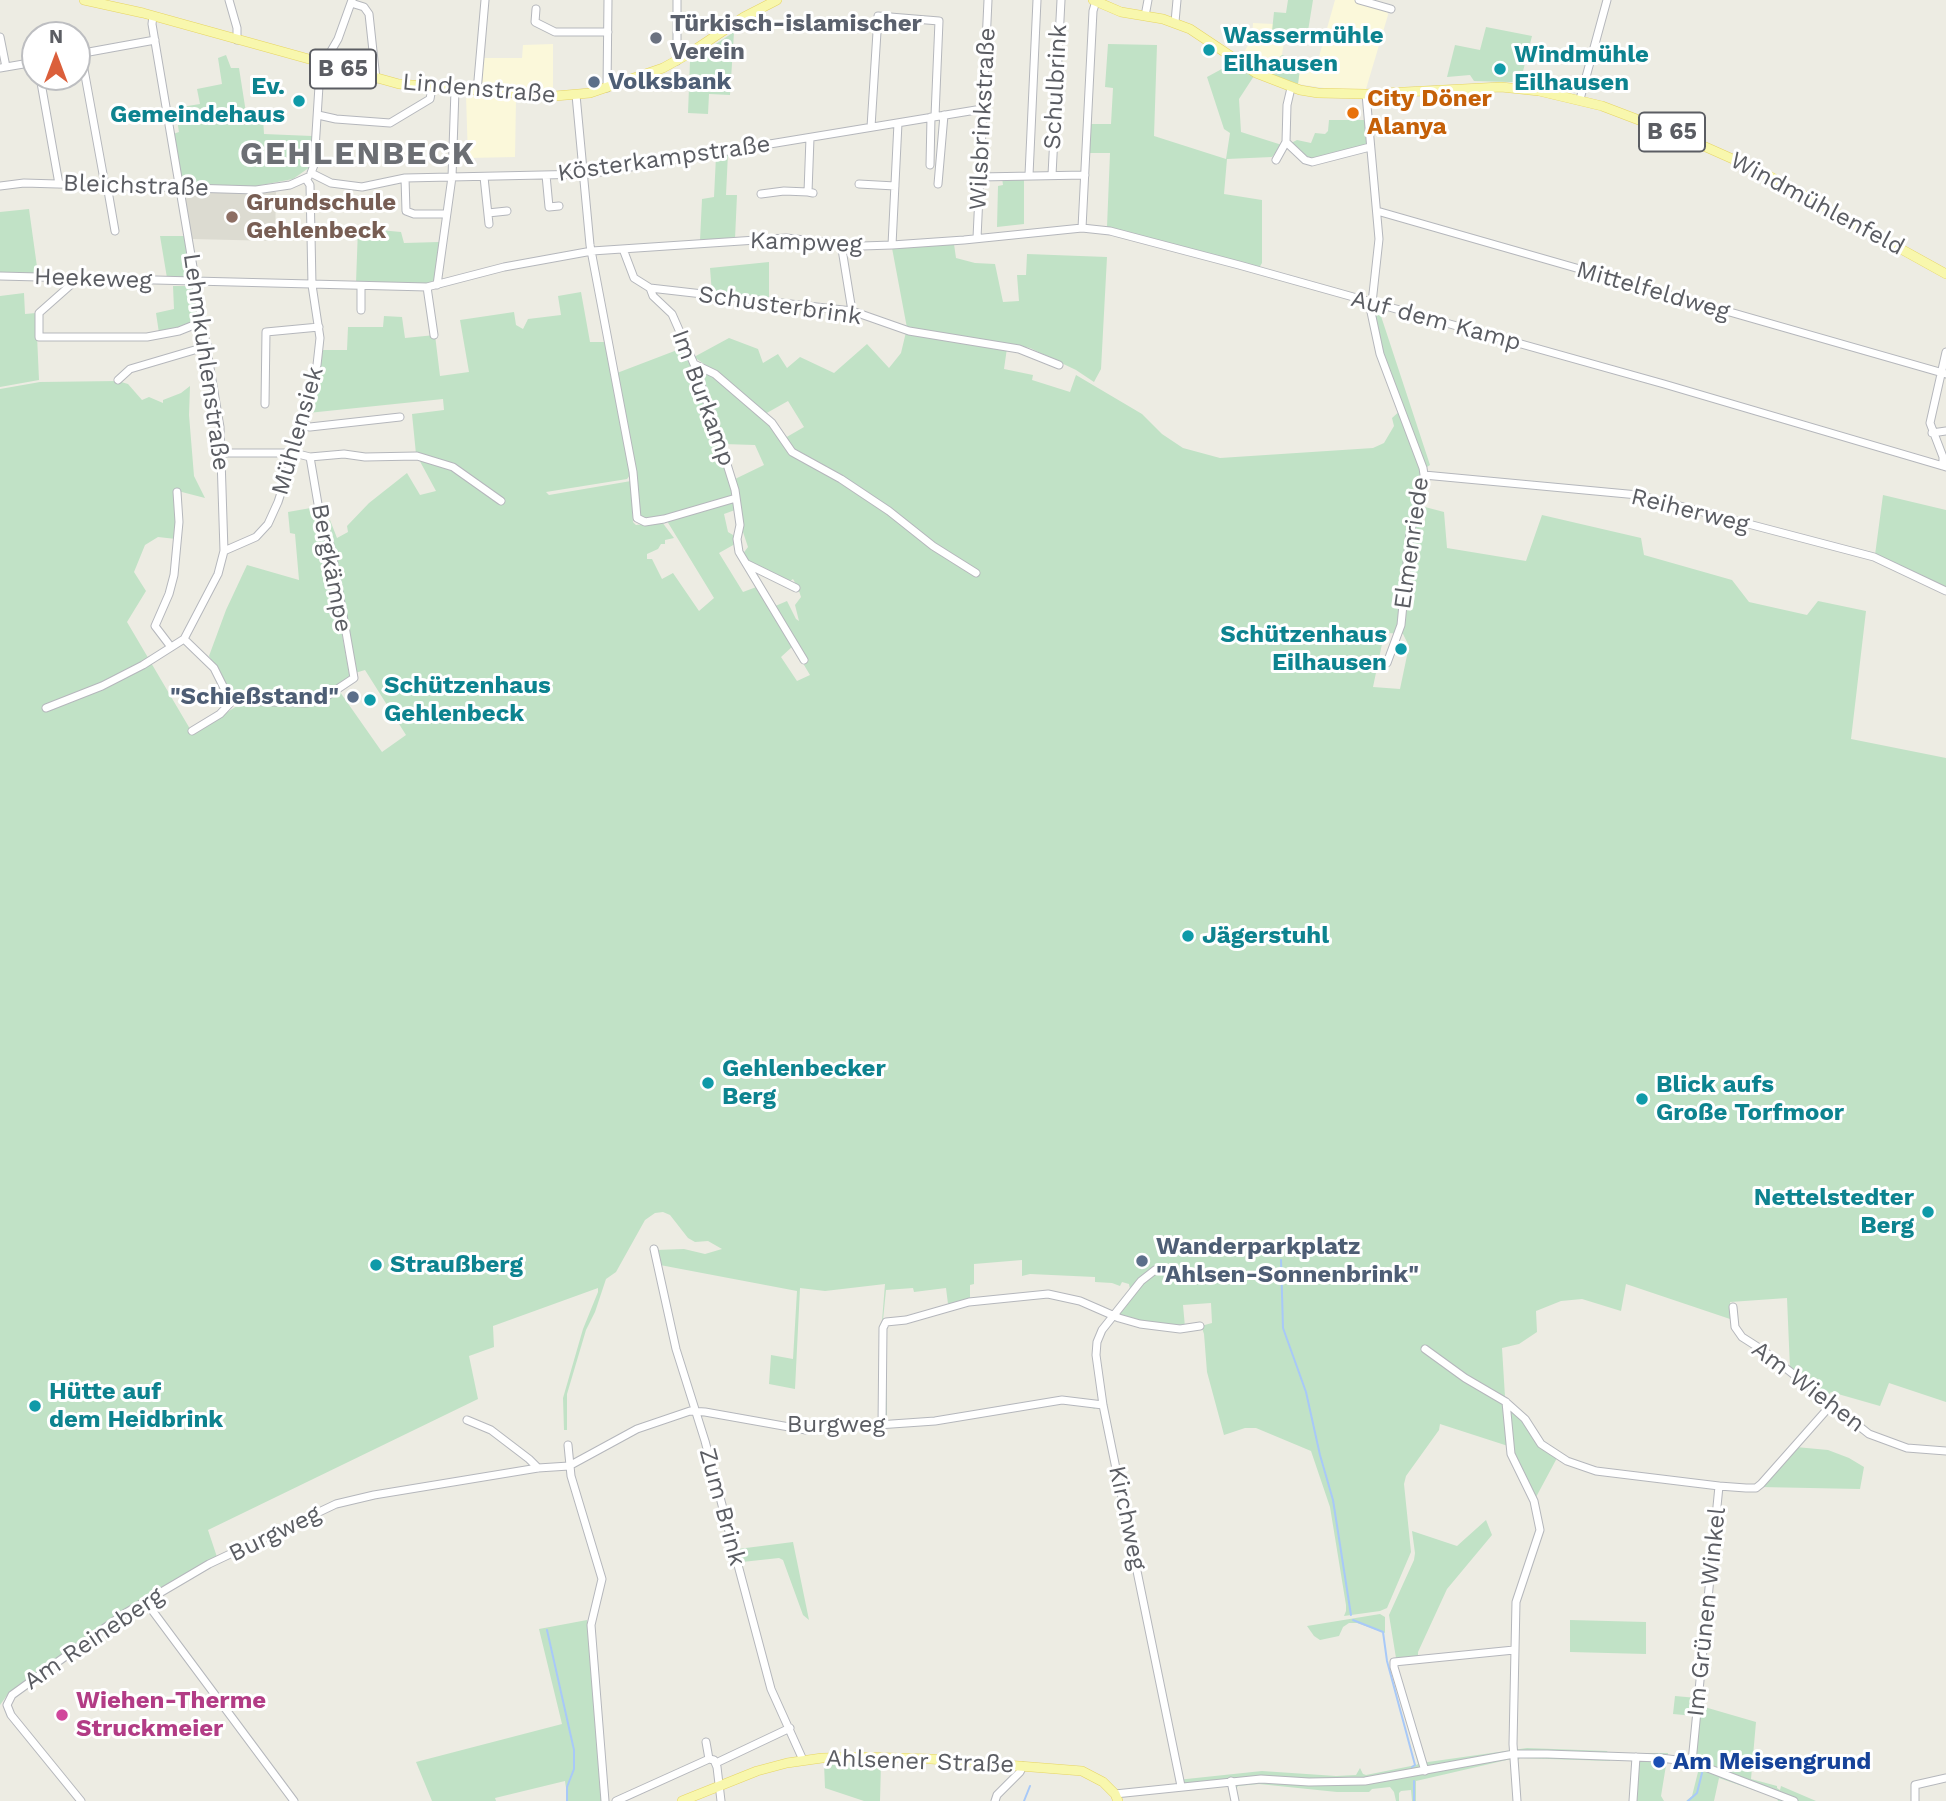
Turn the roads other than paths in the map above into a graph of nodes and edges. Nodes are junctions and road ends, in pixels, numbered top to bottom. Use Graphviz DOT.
graph roads {
  1 [pos="84,0"];
  2 [pos="229,0"];
  3 [pos="485,0"];
  4 [pos="608,0"];
  5 [pos="677,0"];
  6 [pos="988,0"];
  7 [pos="1037,0"];
  8 [pos="1061,0"];
  9 [pos="1148,0"];
  10 [pos="1177,0"];
  11 [pos="1359,0"];
  12 [pos="1607,0"];
  13 [pos="352,1"];
  14 [pos="770,1"];
  15 [pos="1095,1"];
  16 [pos="121,4"];
  17 [pos="536,9"];
  18 [pos="1391,9"];
  19 [pos="153,16"];
  20 [pos="1145,16"];
  21 [pos="1175,22"];
  22 [pos="608,32"];
  23 [pos="0,37"];
  24 [pos="155,40"];
  25 [pos="237,40"];
  26 [pos="91,52"];
  27 [pos="677,61"];
  28 [pos="21,64"];
  29 [pos="323,64"];
  30 [pos="3,67"];
  31 [pos="376,79"];
  32 [pos="432,88"];
  33 [pos="607,88"];
  34 [pos="1291,88"];
  35 [pos="455,90"];
  36 [pos="42,91"];
  37 [pos="87,91"];
  38 [pos="477,92"];
  39 [pos="1366,94"];
  40 [pos="576,95"];
  41 [pos="1580,99"];
  42 [pos="982,109"];
  43 [pos="318,115"];
  44 [pos="937,116"];
  45 [pos="898,123"];
  46 [pos="871,127"];
  47 [pos="810,138"];
  48 [pos="1286,142"];
  49 [pos="1370,147"];
  50 [pos="1276,160"];
  51 [pos="929,165"];
  52 [pos="583,174"];
  53 [pos="546,175"];
  54 [pos="1029,175"];
  55 [pos="1052,175"];
  56 [pos="1085,175"];
  57 [pos="308,176"];
  58 [pos="452,177"];
  59 [pos="484,177"];
  60 [pos="980,177"];
  61 [pos="405,178"];
  62 [pos="59,184"];
  63 [pos="859,184"];
  64 [pos="939,184"];
  65 [pos="106,185"];
  66 [pos="0,186"];
  67 [pos="895,186"];
  68 [pos="179,188"];
  69 [pos="761,194"];
  70 [pos="559,206"];
  71 [pos="507,211"];
  72 [pos="1377,211"];
  73 [pos="488,213"];
  74 [pos="446,214"];
  75 [pos="489,224"];
  76 [pos="1083,228"];
  77 [pos="115,231"];
  78 [pos="977,238"];
  79 [pos="841,243"];
  80 [pos="892,244"];
  81 [pos="623,249"];
  82 [pos="592,251"];
  83 [pos="1943,272"];
  84 [pos="0,276"];
  85 [pos="74,278"];
  86 [pos="197,282"];
  87 [pos="312,285"];
  88 [pos="438,285"];
  89 [pos="361,286"];
  90 [pos="427,287"];
  91 [pos="650,288"];
  92 [pos="1372,304"];
  93 [pos="360,310"];
  94 [pos="852,311"];
  95 [pos="204,321"];
  96 [pos="319,327"];
  97 [pos="434,335"];
  98 [pos="208,346"];
  99 [pos="1946,352"];
  100 [pos="694,364"];
  101 [pos="1059,365"];
  102 [pos="1944,373"];
  103 [pos="118,380"];
  104 [pos="265,404"];
  105 [pos="400,417"];
  106 [pos="303,426"];
  107 [pos="1946,431"];
  108 [pos="1932,433"];
  109 [pos="223,453"];
  110 [pos="295,453"];
  111 [pos="310,457"];
  112 [pos="1945,466"];
  113 [pos="1424,475"];
  114 [pos="177,492"];
  115 [pos="736,498"];
  116 [pos="501,501"];
  117 [pos="224,551"];
  118 [pos="747,564"];
  119 [pos="976,573"];
  120 [pos="796,588"];
  121 [pos="1946,590"];
  122 [pos="184,639"];
  123 [pos="171,647"];
  124 [pos="804,660"];
  125 [pos="1387,663"];
  126 [pos="234,699"];
  127 [pos="46,708"];
  128 [pos="192,731"];
  129 [pos="654,1250"];
  130 [pos="1155,1270"];
  131 [pos="1733,1307"];
  132 [pos="1113,1315"];
  133 [pos="1200,1326"];
  134 [pos="1425,1349"];
  135 [pos="1506,1402"];
  136 [pos="1103,1405"];
  137 [pos="1831,1405"];
  138 [pos="696,1412"];
  139 [pos="467,1420"];
  140 [pos="882,1425"];
  141 [pos="568,1446"];
  142 [pos="1946,1451"];
  143 [pos="569,1466"];
  144 [pos="538,1468"];
  145 [pos="1719,1486"];
  146 [pos="219,1561"];
  147 [pos="146,1602"];
  148 [pos="1514,1650"];
  149 [pos="790,1728"];
  150 [pos="706,1742"];
  151 [pos="1514,1754"];
  152 [pos="1636,1757"];
  153 [pos="803,1760"];
  154 [pos="713,1761"];
  155 [pos="1692,1762"];
  156 [pos="1023,1766"];
  157 [pos="1425,1771"];
  158 [pos="1946,1778"];
  159 [pos="1231,1781"];
  160 [pos="720,1785"];
  161 [pos="1181,1786"];
  162 [pos="1117,1798"];
  163 [pos="1780,1798"];
  164 [pos="81,1801"];
  165 [pos="294,1801"];
  166 [pos="605,1801"];
  167 [pos="617,1801"];
  168 [pos="682,1801"];
  169 [pos="721,1801"];
  170 [pos="995,1801"];
  171 [pos="1235,1801"];
  172 [pos="1517,1801"];
  173 [pos="1633,1801"];
  174 [pos="1794,1801"];
  175 [pos="1915,1801"];
  1 -- 16 [label="main road, Lindenstraße / B 65"];
  2 -- 25 [label="street"];
  3 -- 38 [label="street"];
  4 -- 22 [label="street"];
  5 -- 27 [label="street"];
  6 -- 42 [label="street, Wilsbrinkstraße"];
  7 -- 54 [label="street"];
  8 -- 55 [label="street, Schulbrink"];
  9 -- 20 [label="street"];
  10 -- 21 [label="street"];
  11 -- 18 [label="street"];
  12 -- 41 [label="street"];
  13 -- 29 [label="street"];
  13 -- 31 [label="street"];
  14 -- 27 [label="main road, B 65"];
  15 -- 20 [label="main road, B 65"];
  15 -- 56 [label="street"];
  16 -- 19 [label="main road, Lindenstraße / B 65"];
  17 -- 22 [label="street"];
  19 -- 24 [label="street, Lehmkuhlenstraße"];
  19 -- 25 [label="main road, Lindenstraße / B 65"];
  20 -- 21 [label="main road, B 65"];
  21 -- 34 [label="main road, B 65"];
  22 -- 33 [label="street"];
  23 -- 30 [label="street"];
  24 -- 26 [label="street"];
  24 -- 68 [label="street, Lehmkuhlenstraße"];
  25 -- 29 [label="main road, Lindenstraße / B 65"];
  27 -- 33 [label="main road, B 65"];
  28 -- 30 [label="street"];
  29 -- 31 [label="main road, Lindenstraße / B 65"];
  29 -- 43 [label="street, Mühlensiek"];
  31 -- 32 [label="main road, Lindenstraße / B 65"];
  32 -- 35 [label="main road, Lindenstraße / B 65"];
  32 -- 43 [label="street"];
  33 -- 40 [label="main road, Lindenstraße / B 65"];
  34 -- 39 [label="main road, B 65"];
  34 -- 48 [label="street"];
  35 -- 38 [label="main road, Lindenstraße / B 65"];
  35 -- 58 [label="street"];
  36 -- 62 [label="street"];
  37 -- 65 [label="street"];
  38 -- 40 [label="main road, Lindenstraße / B 65"];
  39 -- 41 [label="main road, Windmühlenfeld / B 65"];
  39 -- 49 [label="street, Elmenriede"];
  40 -- 52 [label="street"];
  41 -- 83 [label="main road, Windmühlenfeld / B 65"];
  42 -- 44 [label="street, Kösterkampstraße"];
  42 -- 60 [label="street, Wilsbrinkstraße"];
  43 -- 57 [label="street, Mühlensiek"];
  44 -- 45 [label="street, Kösterkampstraße"];
  44 -- 46 [label="street"];
  44 -- 51 [label="street"];
  44 -- 64 [label="street"];
  45 -- 46 [label="street, Kösterkampstraße"];
  45 -- 67 [label="street"];
  46 -- 47 [label="street, Kösterkampstraße"];
  47 -- 52 [label="street, Kösterkampstraße"];
  47 -- 69 [label="street, Kösterkampstraße"];
  48 -- 49 [label="street"];
  48 -- 50 [label="street"];
  49 -- 72 [label="street, Elmenriede"];
  52 -- 53 [label="street, Kösterkampstraße"];
  52 -- 82 [label="street"];
  53 -- 59 [label="street, Kösterkampstraße"];
  53 -- 70 [label="street"];
  54 -- 55 [label="street"];
  54 -- 60 [label="street"];
  55 -- 56 [label="street"];
  56 -- 76 [label="street"];
  57 -- 61 [label="street, Kösterkampstraße"];
  57 -- 68 [label="street, Bleichstraße"];
  57 -- 87 [label="street, Mühlensiek"];
  58 -- 59 [label="street, Kösterkampstraße"];
  58 -- 61 [label="street, Kösterkampstraße"];
  58 -- 74 [label="street"];
  59 -- 73 [label="street"];
  60 -- 78 [label="street, Wilsbrinkstraße"];
  61 -- 74 [label="street"];
  62 -- 65 [label="street, Bleichstraße"];
  62 -- 66 [label="street, Bleichstraße"];
  63 -- 67 [label="street"];
  65 -- 68 [label="street, Bleichstraße"];
  65 -- 77 [label="street"];
  67 -- 80 [label="street"];
  68 -- 86 [label="street, Lehmkuhlenstraße"];
  71 -- 73 [label="street"];
  72 -- 92 [label="street, Elmenriede"];
  72 -- 102 [label="street, Mittelfeldweg"];
  73 -- 75 [label="street"];
  74 -- 88 [label="street"];
  76 -- 78 [label="street, Auf dem Kamp"];
  76 -- 92 [label="street, Auf dem Kamp"];
  78 -- 80 [label="street, Kampweg"];
  79 -- 80 [label="street, Kampweg"];
  79 -- 81 [label="street, Kampweg"];
  79 -- 94 [label="street"];
  81 -- 82 [label="street, Kampweg"];
  81 -- 91 [label="street, Im Burkamp"];
  82 -- 88 [label="street, Kampweg"];
  82 -- 115 [label="street"];
  84 -- 85 [label="street, Heekeweg"];
  85 -- 86 [label="street, Heekeweg"];
  85 -- 95 [label="street"];
  86 -- 87 [label="street, Heekeweg"];
  86 -- 95 [label="street, Lehmkuhlenstraße"];
  87 -- 89 [label="street, Heekeweg"];
  87 -- 96 [label="street, Mühlensiek"];
  88 -- 90 [label="street, Heekeweg"];
  89 -- 90 [label="street, Heekeweg"];
  89 -- 93 [label="street"];
  90 -- 97 [label="street"];
  91 -- 94 [label="street, Schusterbrink"];
  91 -- 100 [label="street, Im Burkamp"];
  92 -- 112 [label="street, Auf dem Kamp"];
  92 -- 113 [label="street, Elmenriede"];
  94 -- 101 [label="street, Schusterbrink"];
  95 -- 98 [label="street, Lehmkuhlenstraße"];
  96 -- 104 [label="street"];
  96 -- 106 [label="street, Mühlensiek"];
  98 -- 103 [label="street"];
  98 -- 109 [label="street, Lehmkuhlenstraße"];
  99 -- 102 [label="street"];
  100 -- 115 [label="street, Im Burkamp"];
  100 -- 119 [label="street"];
  102 -- 108 [label="street"];
  105 -- 106 [label="street"];
  106 -- 110 [label="street, Mühlensiek"];
  107 -- 108 [label="street"];
  108 -- 112 [label="street"];
  109 -- 110 [label="street"];
  109 -- 117 [label="street, Lehmkuhlenstraße"];
  110 -- 111 [label="street"];
  110 -- 117 [label="street, Mühlensiek"];
  111 -- 116 [label="street"];
  111 -- 126 [label="street, Bergkämpe"];
  113 -- 121 [label="street, Reiherweg"];
  113 -- 125 [label="street, Elmenriede"];
  114 -- 123 [label="street"];
  115 -- 118 [label="street, Im Burkamp"];
  117 -- 122 [label="street, Lehmkuhlenstraße"];
  118 -- 120 [label="street"];
  118 -- 124 [label="street, Im Burkamp"];
  122 -- 123 [label="street"];
  122 -- 126 [label="street"];
  123 -- 127 [label="street"];
  126 -- 128 [label="street"];
  129 -- 138 [label="street, Zum Brink"];
  130 -- 132 [label="street, Kirchweg"];
  131 -- 137 [label="street, Am Wiehen"];
  132 -- 133 [label="street"];
  132 -- 136 [label="street, Kirchweg"];
  132 -- 140 [label="street"];
  134 -- 135 [label="street"];
  135 -- 145 [label="street"];
  135 -- 148 [label="street"];
  136 -- 140 [label="street, Burgweg"];
  136 -- 161 [label="street, Kirchweg"];
  137 -- 142 [label="street, Am Wiehen"];
  137 -- 145 [label="street, Im Grünen Winkel"];
  138 -- 140 [label="street, Burgweg"];
  138 -- 143 [label="street, Burgweg"];
  138 -- 149 [label="street, Zum Brink"];
  139 -- 144 [label="street"];
  141 -- 143 [label="street"];
  143 -- 144 [label="street, Burgweg"];
  143 -- 166 [label="street"];
  144 -- 146 [label="street, Burgweg"];
  145 -- 155 [label="street, Im Grünen Winkel"];
  146 -- 147 [label="street, Am Reineberg"];
  147 -- 164 [label="street, Am Reineberg"];
  147 -- 165 [label="street"];
  148 -- 151 [label="street"];
  148 -- 157 [label="street"];
  149 -- 153 [label="street, Zum Brink"];
  149 -- 154 [label="street"];
  150 -- 154 [label="street"];
  151 -- 152 [label="street"];
  151 -- 157 [label="street"];
  151 -- 172 [label="street"];
  152 -- 155 [label="street"];
  152 -- 173 [label="street"];
  153 -- 156 [label="main road, Ahlsener Straße"];
  153 -- 160 [label="main road, Ahlsener Straße"];
  154 -- 160 [label="street"];
  154 -- 167 [label="street"];
  155 -- 163 [label="street"];
  156 -- 162 [label="main road, Ahlsener Straße"];
  156 -- 170 [label="street"];
  157 -- 159 [label="street"];
  158 -- 175 [label="street"];
  159 -- 161 [label="street"];
  159 -- 171 [label="street"];
  160 -- 168 [label="main road, Ahlsener Straße"];
  160 -- 169 [label="street"];
  161 -- 162 [label="street"];
  163 -- 174 [label="street"];
}
